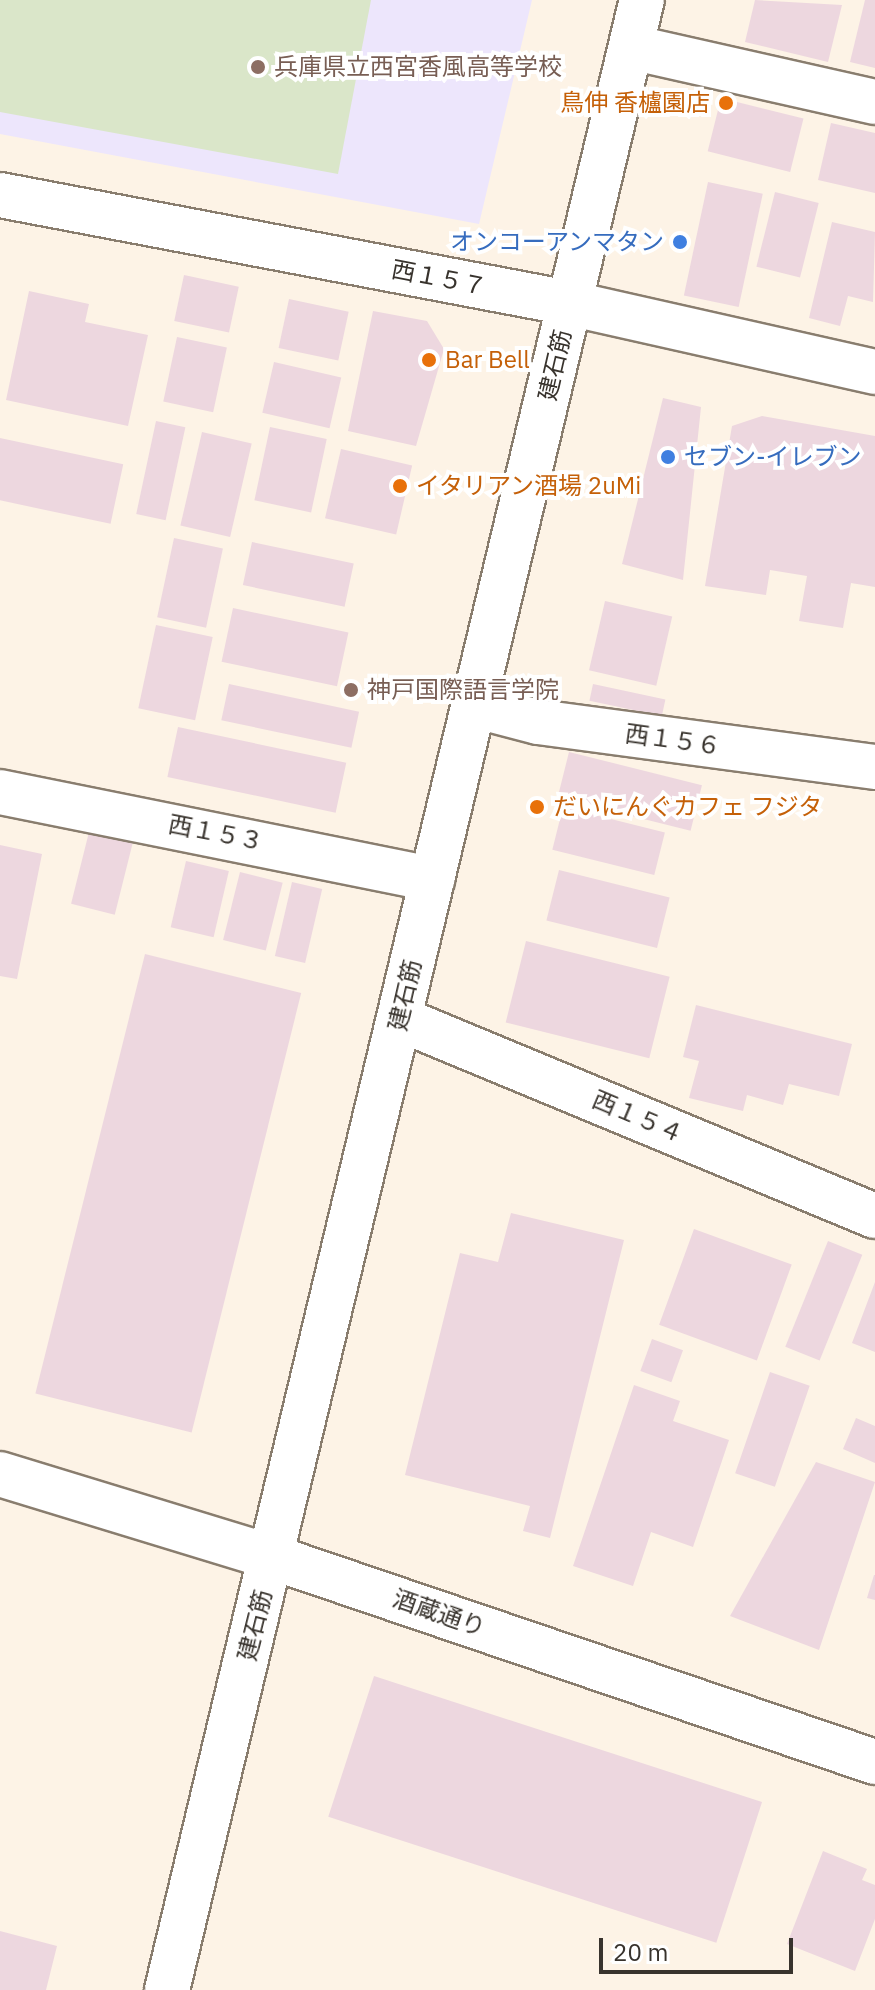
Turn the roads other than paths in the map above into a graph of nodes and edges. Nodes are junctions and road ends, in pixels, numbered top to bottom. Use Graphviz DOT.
graph roads {
  1 [pos="642,0"];
  2 [pos="631,47"];
  3 [pos="875,102"];
  4 [pos="0,195"];
  5 [pos="569,303"];
  6 [pos="875,372"];
  7 [pos="473,705"];
  8 [pos="875,767"];
  9 [pos="0,792"];
  10 [pos="432,879"];
  11 [pos="400,1019"];
  12 [pos="875,1216"];
  13 [pos="0,1474"];
  14 [pos="272,1557"];
  15 [pos="875,1762"];
  16 [pos="167,1990"];
  1 -- 2 [label="street, 建石筋"];
  2 -- 3 [label="street"];
  2 -- 5 [label="street, 建石筋"];
  4 -- 5 [label="street, 西１５７"];
  5 -- 6 [label="street, 西１５７"];
  5 -- 7 [label="street, 建石筋"];
  7 -- 8 [label="street, 西１５６"];
  7 -- 10 [label="street, 建石筋"];
  9 -- 10 [label="street, 西１５３"];
  10 -- 11 [label="street, 建石筋"];
  11 -- 12 [label="street, 西１５４"];
  11 -- 14 [label="street, 建石筋"];
  13 -- 14 [label="street, 酒蔵通り"];
  14 -- 15 [label="street, 酒蔵通り"];
  14 -- 16 [label="street, 建石筋"];
}
